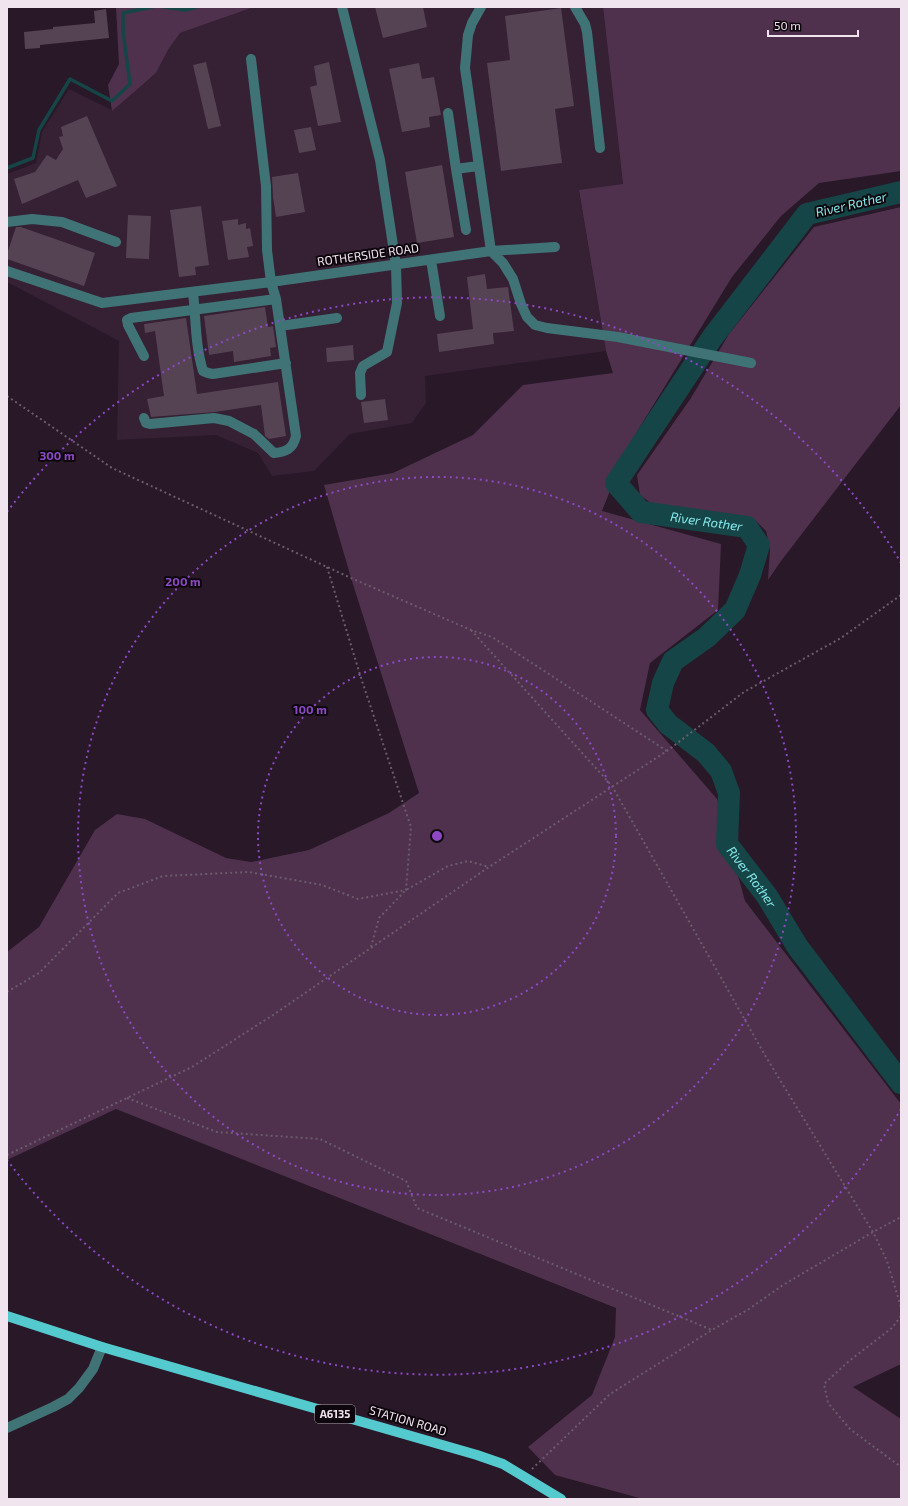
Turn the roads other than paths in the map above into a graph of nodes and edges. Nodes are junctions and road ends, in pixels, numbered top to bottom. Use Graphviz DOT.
graph roads {
  1 [pos="342,7"];
  2 [pos="481,7"];
  3 [pos="575,7"];
  4 [pos="251,59"];
  5 [pos="448,112"];
  6 [pos="600,148"];
  7 [pos="478,166"];
  8 [pos="456,169"];
  9 [pos="7,222"];
  10 [pos="466,230"];
  11 [pos="116,242"];
  12 [pos="555,247"];
  13 [pos="491,251"];
  14 [pos="431,260"];
  15 [pos="396,264"];
  16 [pos="7,271"];
  17 [pos="271,282"];
  18 [pos="193,292"];
  19 [pos="134,299"];
  20 [pos="276,299"];
  21 [pos="195,309"];
  22 [pos="440,316"];
  23 [pos="136,317"];
  24 [pos="337,318"];
  25 [pos="280,326"];
  26 [pos="144,356"];
  27 [pos="751,362"];
  28 [pos="286,363"];
  29 [pos="361,395"];
  30 [pos="144,418"];
  31 [pos="7,1316"];
  32 [pos="102,1347"];
  33 [pos="7,1428"];
  34 [pos="561,1499"];
  1 -- 15 [label="street"];
  2 -- 7 [label="street"];
  3 -- 6 [label="street"];
  4 -- 17 [label="street"];
  5 -- 8 [label="street"];
  7 -- 8 [label="street"];
  7 -- 13 [label="street"];
  8 -- 10 [label="street"];
  9 -- 11 [label="street"];
  12 -- 13 [label="street, ROTHERSIDE ROAD"];
  13 -- 14 [label="street, ROTHERSIDE ROAD"];
  13 -- 27 [label="street"];
  14 -- 15 [label="street, ROTHERSIDE ROAD"];
  14 -- 22 [label="street"];
  15 -- 17 [label="street, ROTHERSIDE ROAD"];
  15 -- 29 [label="street"];
  16 -- 19 [label="street, ROTHERSIDE ROAD"];
  17 -- 18 [label="street, ROTHERSIDE ROAD"];
  17 -- 20 [label="street"];
  18 -- 19 [label="street, ROTHERSIDE ROAD"];
  18 -- 21 [label="street"];
  19 -- 23 [label="street"];
  20 -- 21 [label="street"];
  20 -- 25 [label="street"];
  21 -- 23 [label="street"];
  21 -- 28 [label="street"];
  23 -- 26 [label="street"];
  24 -- 25 [label="street"];
  25 -- 28 [label="street"];
  28 -- 30 [label="street"];
  31 -- 32 [label="main road, A6135"];
  32 -- 33 [label="street"];
  32 -- 34 [label="main road, STATION ROAD / A6135"];
}
